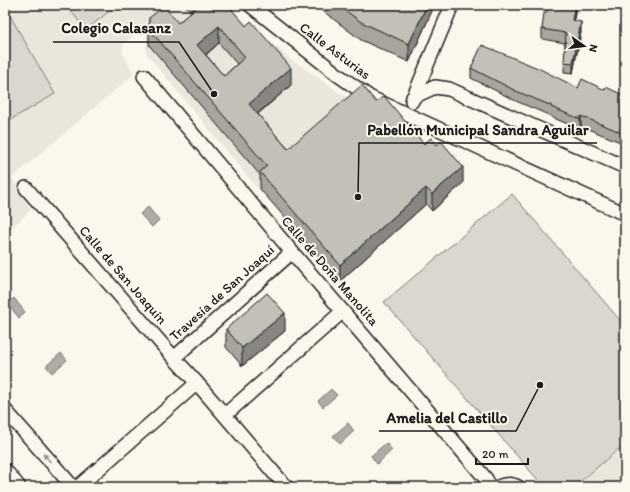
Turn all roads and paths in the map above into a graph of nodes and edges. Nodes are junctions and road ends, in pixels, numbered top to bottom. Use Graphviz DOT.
graph roads {
  1 [pos="250,5"];
  2 [pos="452,5"];
  3 [pos="144,76"];
  4 [pos="413,97"];
  5 [pos="406,114"];
  6 [pos="625,167"];
  7 [pos="26,188"];
  8 [pos="625,214"];
  9 [pos="292,252"];
  10 [pos="343,311"];
  11 [pos="174,358"];
  12 [pos="198,383"];
  13 [pos="5,410"];
  14 [pos="225,415"];
  15 [pos="5,470"];
  16 [pos="19,487"];
  17 [pos="73,487"];
  18 [pos="78,487"];
  19 [pos="286,487"];
  20 [pos="490,487"];
  21 [pos="498,487"];
  22 [pos="518,487"];
  1 -- 5 [label="street, Calle Asturias"];
  2 -- 4 [label="street"];
  3 -- 9 [label="street, Calle de Doña Manolita"];
  4 -- 5 [label="street"];
  4 -- 6 [label="street"];
  5 -- 8 [label="street, Calle Asturias"];
  7 -- 11 [label="street, Calle de San Joaquín"];
  9 -- 10 [label="street, Calle de Doña Manolita"];
  9 -- 11 [label="street, Travesía de San Joaquí"];
  10 -- 14 [label="street"];
  10 -- 20 [label="street, Calle de Doña Manolita"];
  11 -- 12 [label="street, Calle de San Joaquín"];
  12 -- 14 [label="street, Calle de San Joaquín"];
  12 -- 18 [label="street"];
  17 -- 13 [label="street, one-way"];
  14 -- 19 [label="street, Calle de San Joaquín"];
  15 -- 16 [label="street"];
  21 -- 22 [label="street"];
}
